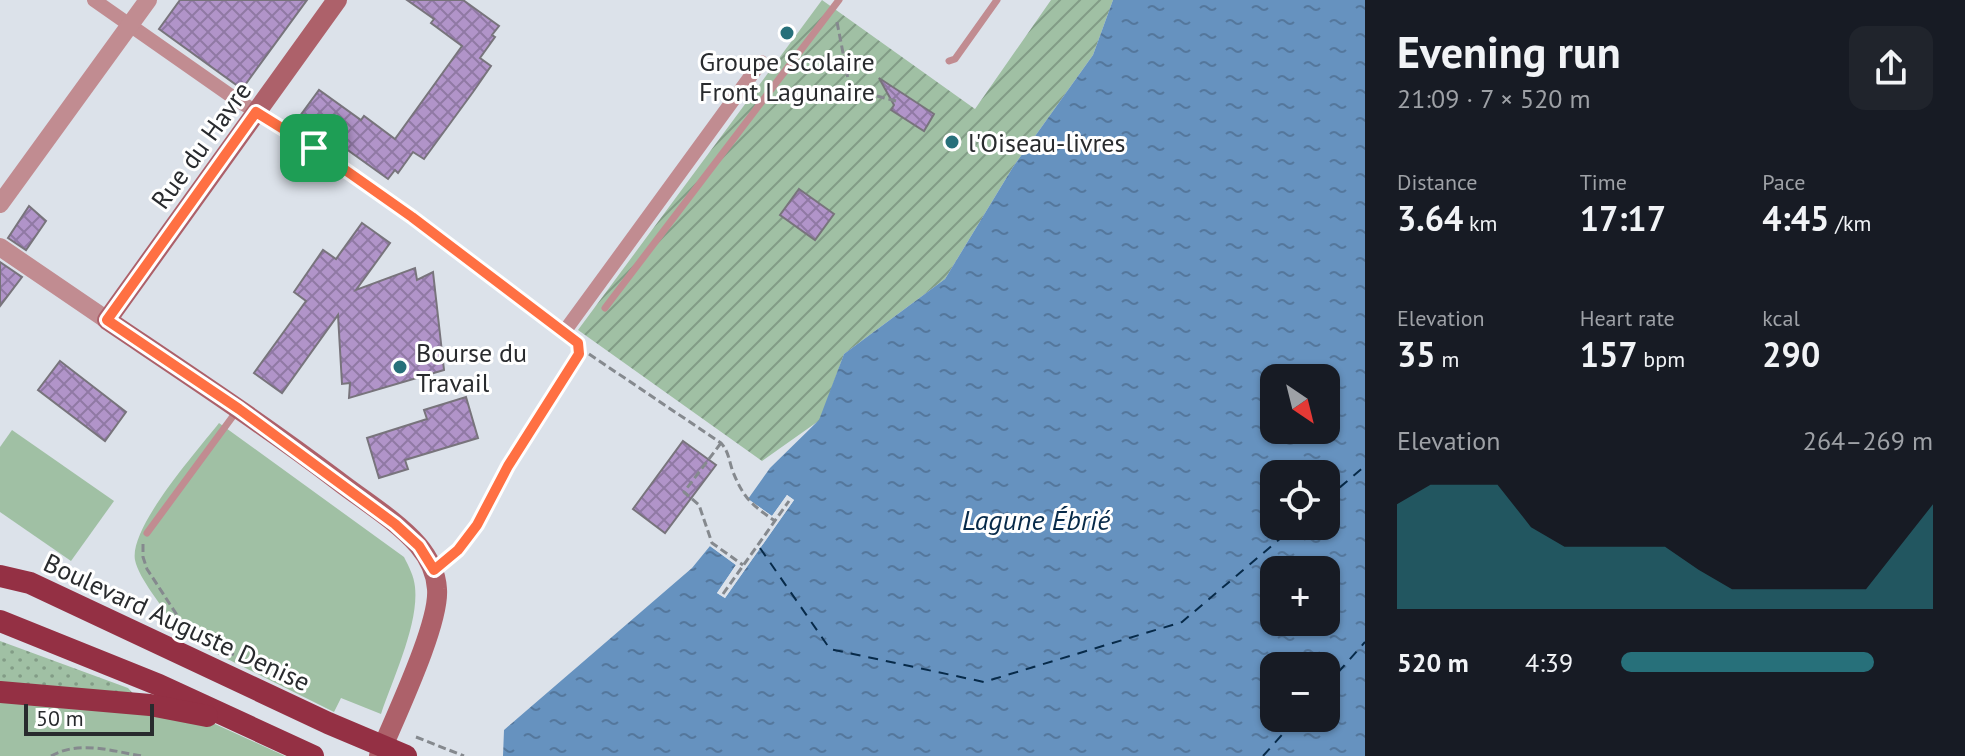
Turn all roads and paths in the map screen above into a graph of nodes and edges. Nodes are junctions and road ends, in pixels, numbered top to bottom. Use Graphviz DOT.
graph roads {
  1 [pos="94,0"];
  2 [pos="148,0"];
  3 [pos="337,0"];
  4 [pos="839,0"];
  5 [pos="997,0"];
  6 [pos="834,8"];
  7 [pos="129,26"];
  8 [pos="949,61"];
  9 [pos="761,62"];
  10 [pos="896,101"];
  11 [pos="256,112"];
  12 [pos="0,204"];
  13 [pos="0,247"];
  14 [pos="605,308"];
  15 [pos="107,320"];
  16 [pos="564,332"];
  17 [pos="580,348"];
  18 [pos="239,409"];
  19 [pos="721,443"];
  20 [pos="789,501"];
  21 [pos="775,521"];
  22 [pos="147,533"];
  23 [pos="743,565"];
  24 [pos="0,568"];
  25 [pos="434,570"];
  26 [pos="0,576"];
  27 [pos="30,583"];
  28 [pos="723,594"];
  29 [pos="0,621"];
  30 [pos="242,659"];
  31 [pos="0,692"];
  32 [pos="239,722"];
  33 [pos="51,756"];
  34 [pos="142,756"];
  35 [pos="313,756"];
  36 [pos="379,756"];
  37 [pos="406,756"];
  1 -- 7 [label="street"];
  2 -- 7 [label="street"];
  3 -- 11 [label="main road, Rue du Havre"];
  4 -- 6 [label="lane"];
  5 -- 8 [label="lane"];
  6 -- 10 [label="path"];
  6 -- 14 [label="lane"];
  7 -- 11 [label="street"];
  7 -- 12 [label="street"];
  9 -- 16 [label="street"];
  11 -- 15 [label="main road, Rue du Havre"];
  11 -- 16 [label="street"];
  13 -- 15 [label="street"];
  15 -- 18 [label="main road"];
  16 -- 17 [label="lane"];
  17 -- 19 [label="path"];
  17 -- 25 [label="lane"];
  18 -- 22 [label="lane"];
  18 -- 25 [label="main road"];
  19 -- 21 [label="path"];
  19 -- 23 [label="path"];
  20 -- 21 [label="path"];
  21 -- 23 [label="path"];
  22 -- 30 [label="path"];
  23 -- 28 [label="path"];
  24 -- 27 [label="highway"];
  25 -- 36 [label="main road"];
  26 -- 27 [label="highway, Boulevard Auguste Denise"];
  27 -- 37 [label="highway, Boulevard Auguste Denise"];
  29 -- 32 [label="highway"];
  31 -- 32 [label="highway"];
  32 -- 35 [label="highway"];
  33 -- 34 [label="path"];
}
